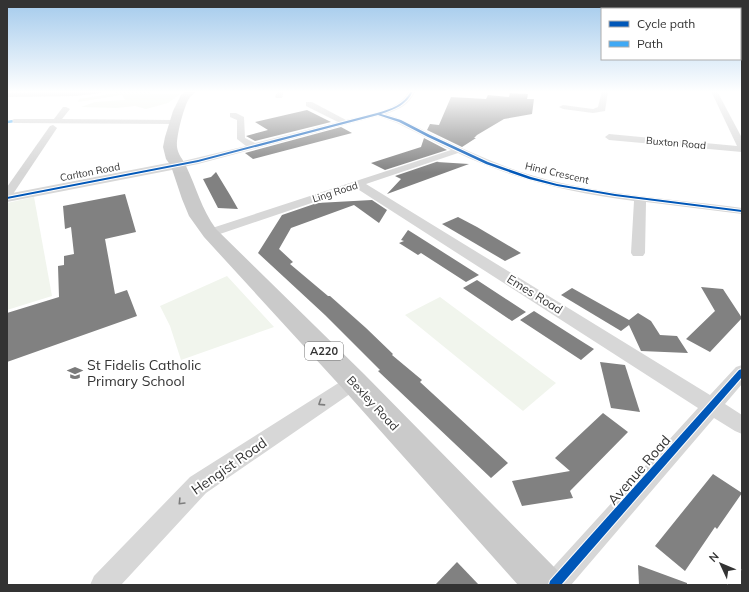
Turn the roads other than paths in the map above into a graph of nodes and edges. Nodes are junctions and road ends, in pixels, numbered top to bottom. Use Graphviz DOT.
graph roads {
  1 [pos="59,118"];
  2 [pos="50,119"];
  3 [pos="77,119"];
  4 [pos="176,119"];
  5 [pos="240,119"];
  6 [pos="337,119"];
  7 [pos="358,119"];
  8 [pos="398,119"];
  9 [pos="728,119"];
  10 [pos="14,121"];
  11 [pos="175,122"];
  12 [pos="344,122"];
  13 [pos="609,137"];
  14 [pos="253,146"];
  15 [pos="742,148"];
  16 [pos="459,150"];
  17 [pos="178,165"];
  18 [pos="358,184"];
  19 [pos="7,195"];
  20 [pos="7,198"];
  21 [pos="640,199"];
  22 [pos="742,212"];
  23 [pos="210,233"];
  24 [pos="638,253"];
  25 [pos="742,372"];
  26 [pos="354,382"];
  27 [pos="711,406"];
  28 [pos="742,425"];
  29 [pos="103,585"];
  30 [pos="544,585"];
  31 [pos="554,585"];
  1 -- 19 [label="street"];
  2 -- 10 [label="street"];
  3 -- 11 [label="street"];
  4 -- 11 [label="main road, Bexley Road / A220"];
  5 -- 14 [label="street"];
  6 -- 12 [label="street"];
  7 -- 12 [label="street"];
  8 -- 16 [label="street, Hind Crescent"];
  9 -- 15 [label="street"];
  11 -- 17 [label="main road, Bexley Road / A220"];
  12 -- 14 [label="street"];
  13 -- 15 [label="street, Buxton Road"];
  14 -- 17 [label="street"];
  16 -- 18 [label="street, Ling Road"];
  16 -- 21 [label="street, Hind Crescent"];
  17 -- 20 [label="street, Carlton Road"];
  17 -- 23 [label="main road, Bexley Road / A220"];
  18 -- 23 [label="street, Ling Road"];
  18 -- 27 [label="street, Emes Road"];
  21 -- 22 [label="street, Hind Crescent"];
  21 -- 24 [label="street"];
  23 -- 26 [label="main road, Bexley Road / A220"];
  25 -- 27 [label="street, Avenue Road"];
  26 -- 29 [label="street, Hengist Road, one-way"];
  26 -- 30 [label="main road, Bexley Road / A220"];
  27 -- 28 [label="street, Emes Road"];
  27 -- 31 [label="street, Avenue Road"];
}
